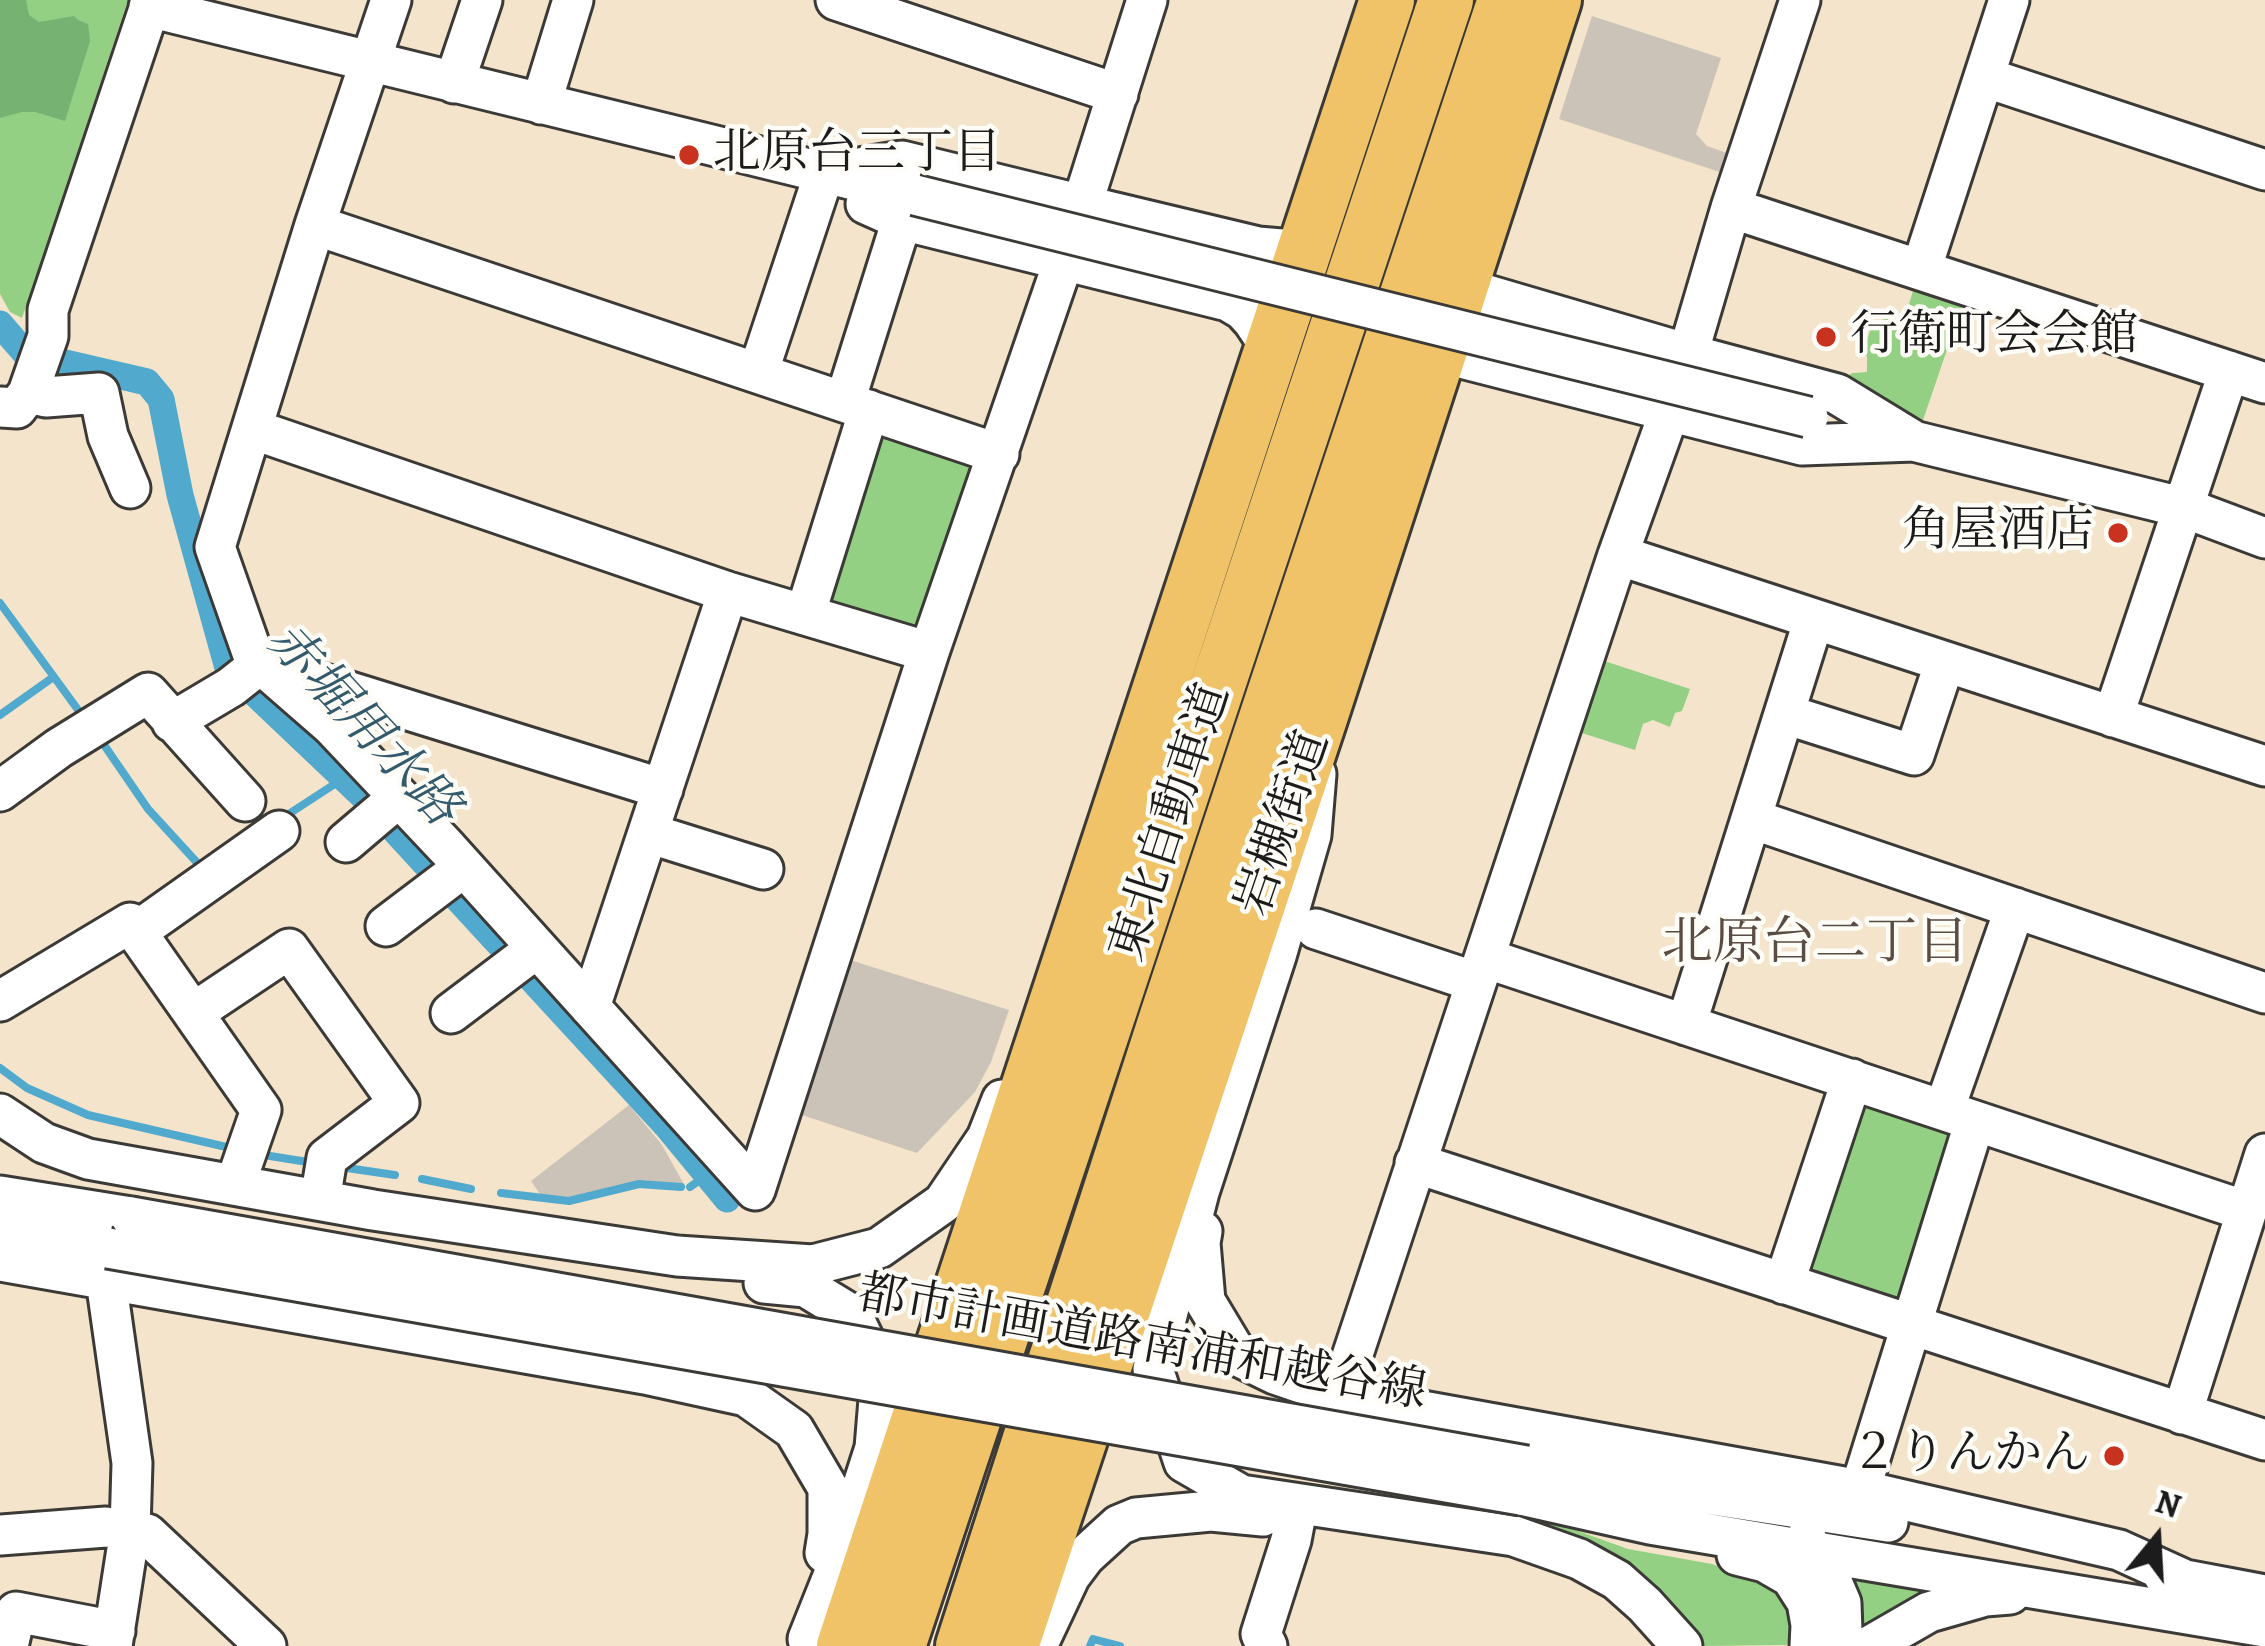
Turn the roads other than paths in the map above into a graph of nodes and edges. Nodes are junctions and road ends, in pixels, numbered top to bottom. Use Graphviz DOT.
graph roads {
  1 [pos="391,0"];
  2 [pos="482,0"];
  3 [pos="573,0"];
  4 [pos="836,0"];
  5 [pos="1147,0"];
  6 [pos="1388,0"];
  7 [pos="1446,0"];
  8 [pos="1505,0"];
  9 [pos="1555,0"];
  10 [pos="1800,0"];
  11 [pos="2009,0"];
  12 [pos="151,4"];
  13 [pos="369,62"];
  14 [pos="1984,77"];
  15 [pos="454,83"];
  16 [pos="1118,94"];
  17 [pos="541,104"];
  18 [pos="2265,170"];
  19 [pos="824,174"];
  20 [pos="1082,205"];
  21 [pos="908,208"];
  22 [pos="1731,208"];
  23 [pos="315,225"];
  24 [pos="1305,251"];
  25 [pos="1064,260"];
  26 [pos="1921,270"];
  27 [pos="1460,287"];
  28 [pos="1273,351"];
  29 [pos="1438,352"];
  30 [pos="1688,354"];
  31 [pos="758,373"];
  32 [pos="2247,377"];
  33 [pos="23,380"];
  34 [pos="857,405"];
  35 [pos="1669,413"];
  36 [pos="252,429"];
  37 [pos="1913,441"];
  38 [pos="999,454"];
  39 [pos="130,488"];
  40 [pos="2185,508"];
  41 [pos="2265,538"];
  42 [pos="1618,555"];
  43 [pos="728,592"];
  44 [pos="806,615"];
  45 [pos="1814,620"];
  46 [pos="929,652"];
  47 [pos="1945,662"];
  48 [pos="246,675"];
  49 [pos="1785,714"];
  50 [pos="2113,717"];
  51 [pos="1319,721"];
  52 [pos="172,722"];
  53 [pos="2265,766"];
  54 [pos="662,789"];
  55 [pos="0,791"];
  56 [pos="245,801"];
  57 [pos="1118,815"];
  58 [pos="1752,819"];
  59 [pos="280,831"];
  60 [pos="648,833"];
  61 [pos="763,869"];
  62 [pos="451,878"];
  63 [pos="2014,908"];
  64 [pos="386,926"];
  65 [pos="1316,929"];
  66 [pos="136,932"];
  67 [pos="525,958"];
  68 [pos="1481,970"];
  69 [pos="2265,994"];
  70 [pos="0,1000"];
  71 [pos="590,1007"];
  72 [pos="193,1013"];
  73 [pos="452,1013"];
  74 [pos="1686,1025"];
  75 [pos="1852,1079"];
  76 [pos="0,1114"];
  77 [pos="1960,1116"];
  78 [pos="1222,1120"];
  79 [pos="0,1138"];
  80 [pos="2265,1154"];
  81 [pos="1415,1163"];
  82 [pos="236,1185"];
  83 [pos="0,1196"];
  84 [pos="320,1200"];
  85 [pos="2246,1210"];
  86 [pos="0,1229"];
  87 [pos="115,1248"];
  88 [pos="0,1261"];
  89 [pos="1784,1284"];
  90 [pos="1911,1326"];
  91 [pos="1339,1396"];
  92 [pos="2182,1414"];
  93 [pos="2265,1440"];
  94 [pos="1523,1480"];
  95 [pos="1676,1489"];
  96 [pos="1860,1490"];
  97 [pos="1294,1519"];
  98 [pos="1650,1524"];
  99 [pos="130,1530"];
  100 [pos="0,1535"];
  101 [pos="1813,1551"];
  102 [pos="2186,1580"];
  103 [pos="2046,1591"];
  104 [pos="2265,1595"];
  105 [pos="2265,1627"];
  106 [pos="113,1639"];
  107 [pos="249,1639"];
  108 [pos="819,1644"];
  109 [pos="8,1646"];
  110 [pos="898,1646"];
  111 [pos="963,1646"];
  112 [pos="1011,1646"];
  113 [pos="1037,1646"];
  114 [pos="1267,1646"];
  115 [pos="1653,1646"];
  116 [pos="1682,1646"];
  117 [pos="1810,1646"];
  118 [pos="1839,1646"];
  119 [pos="1870,1646"];
  1 -- 13 [label="street"];
  2 -- 15 [label="street"];
  3 -- 17 [label="street"];
  4 -- 16 [label="street"];
  5 -- 16 [label="street"];
  6 -- 24 [label="highway"];
  7 -- 110 [label="highway, 東北自動車道"];
  8 -- 111 [label="highway, 東北自動車道"];
  9 -- 27 [label="highway, 岩槻街道"];
  10 -- 22 [label="street"];
  11 -- 14 [label="street"];
  12 -- 13 [label="street"];
  12 -- 33 [label="street"];
  13 -- 15 [label="street"];
  13 -- 23 [label="street"];
  14 -- 18 [label="street"];
  14 -- 26 [label="street"];
  15 -- 17 [label="street"];
  16 -- 20 [label="street"];
  17 -- 19 [label="street"];
  19 -- 20 [label="street"];
  19 -- 21 [label="street"];
  19 -- 31 [label="street"];
  20 -- 24 [label="street"];
  21 -- 25 [label="street"];
  21 -- 34 [label="street"];
  21 -- 37 [label="street, bridge"];
  22 -- 26 [label="street"];
  22 -- 30 [label="street"];
  23 -- 31 [label="street"];
  23 -- 36 [label="street"];
  24 -- 28 [label="highway"];
  25 -- 28 [label="street"];
  25 -- 38 [label="street"];
  26 -- 32 [label="street"];
  27 -- 29 [label="highway, 岩槻街道"];
  27 -- 30 [label="street"];
  28 -- 57 [label="highway"];
  29 -- 35 [label="street"];
  29 -- 51 [label="highway, 岩槻街道"];
  30 -- 37 [label="street"];
  31 -- 34 [label="street"];
  32 -- 40 [label="street"];
  33 -- 39 [label="street"];
  34 -- 38 [label="street"];
  34 -- 44 [label="street"];
  35 -- 37 [label="street"];
  35 -- 42 [label="street"];
  36 -- 43 [label="street"];
  36 -- 48 [label="street"];
  37 -- 40 [label="street"];
  38 -- 46 [label="street"];
  40 -- 41 [label="street"];
  40 -- 50 [label="street"];
  42 -- 45 [label="street"];
  42 -- 68 [label="street"];
  43 -- 44 [label="street"];
  43 -- 54 [label="street"];
  44 -- 46 [label="street"];
  45 -- 47 [label="street"];
  45 -- 49 [label="street"];
  46 -- 71 [label="street"];
  47 -- 49 [label="street"];
  47 -- 50 [label="street"];
  48 -- 52 [label="street"];
  48 -- 54 [label="street"];
  48 -- 62 [label="street"];
  49 -- 58 [label="street"];
  50 -- 53 [label="street"];
  51 -- 78 [label="street"];
  51 -- 112 [label="highway, 岩槻街道"];
  52 -- 55 [label="street"];
  52 -- 56 [label="street"];
  54 -- 60 [label="street"];
  57 -- 84 [label="street"];
  57 -- 108 [label="highway"];
  58 -- 63 [label="street"];
  58 -- 74 [label="street"];
  59 -- 66 [label="street"];
  60 -- 61 [label="street"];
  60 -- 71 [label="street"];
  62 -- 64 [label="street"];
  62 -- 67 [label="street"];
  63 -- 69 [label="street"];
  63 -- 77 [label="street"];
  65 -- 68 [label="street"];
  66 -- 70 [label="street"];
  66 -- 72 [label="street"];
  67 -- 71 [label="street"];
  67 -- 73 [label="street"];
  68 -- 74 [label="street"];
  68 -- 81 [label="street"];
  72 -- 82 [label="street"];
  72 -- 84 [label="street"];
  74 -- 75 [label="street"];
  75 -- 77 [label="street"];
  75 -- 89 [label="street"];
  76 -- 82 [label="street"];
  77 -- 85 [label="street"];
  77 -- 90 [label="street"];
  78 -- 91 [label="street"];
  78 -- 116 [label="street"];
  79 -- 108 [label="street"];
  80 -- 85 [label="street"];
  81 -- 89 [label="street"];
  81 -- 91 [label="street"];
  82 -- 84 [label="street"];
  83 -- 87 [label="street, 都市計画道路南浦和越谷線"];
  85 -- 92 [label="street"];
  86 -- 87 [label="street, 都市計画道路南浦和越谷線"];
  87 -- 88 [label="street"];
  87 -- 94 [label="street, 都市計画道路南浦和越谷線, bridge"];
  87 -- 99 [label="street"];
  87 -- 108 [label="street"];
  89 -- 90 [label="street"];
  90 -- 92 [label="street"];
  90 -- 96 [label="street"];
  91 -- 96 [label="street"];
  92 -- 93 [label="street"];
  94 -- 95 [label="street, 都市計画道路南浦和越谷線"];
  94 -- 98 [label="street, 都市計画道路南浦和越谷線"];
  95 -- 101 [label="street"];
  95 -- 102 [label="street, 都市計画道路南浦和越谷線"];
  96 -- 102 [label="street"];
  97 -- 113 [label="street"];
  97 -- 114 [label="street"];
  97 -- 115 [label="street"];
  98 -- 101 [label="street, 都市計画道路南浦和越谷線"];
  98 -- 117 [label="street"];
  99 -- 100 [label="street"];
  99 -- 106 [label="street"];
  99 -- 107 [label="street"];
  101 -- 103 [label="street, 都市計画道路南浦和越谷線"];
  101 -- 118 [label="street"];
  102 -- 104 [label="street, 都市計画道路南浦和越谷線"];
  103 -- 105 [label="street, 都市計画道路南浦和越谷線"];
  103 -- 119 [label="street"];
  106 -- 109 [label="street"];
}
